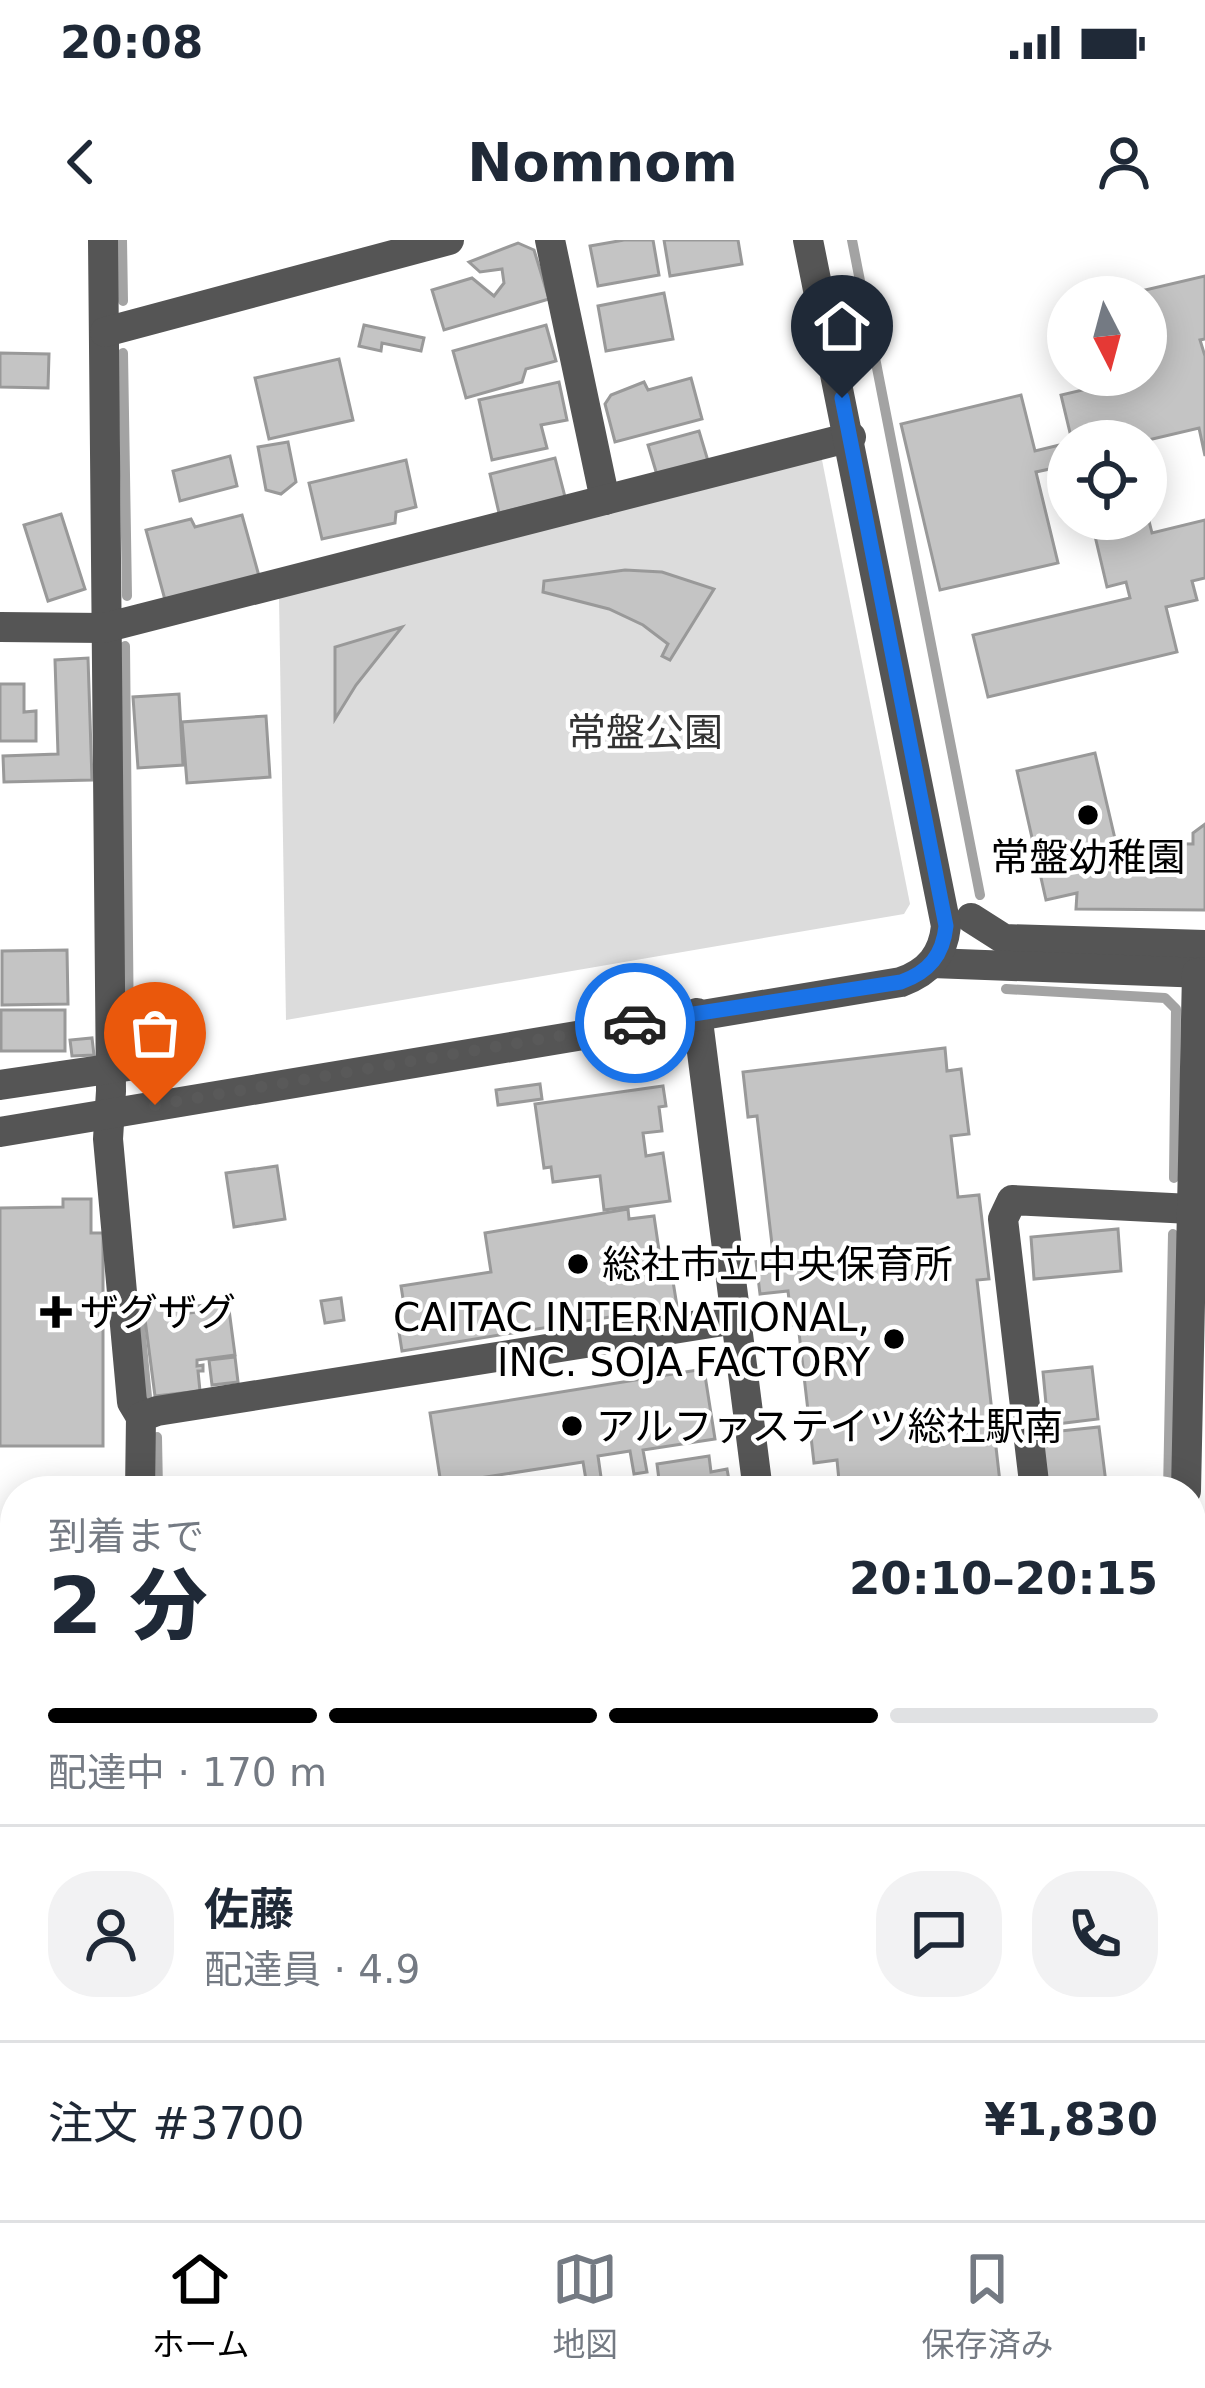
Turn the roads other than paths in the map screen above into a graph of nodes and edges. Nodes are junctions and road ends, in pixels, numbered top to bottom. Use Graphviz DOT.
graph roads {
  1 [pos="103,240"];
  2 [pos="449,240"];
  3 [pos="550,240"];
  4 [pos="808,240"];
  5 [pos="105,332"];
  6 [pos="851,437"];
  7 [pos="604,500"];
  8 [pos="0,627"];
  9 [pos="104,628"];
  10 [pos="971,918"];
  11 [pos="932,963"];
  12 [pos="1202,964"];
  13 [pos="697,1013"];
  14 [pos="142,1064"];
  15 [pos="111,1068"];
  16 [pos="0,1085"];
  17 [pos="110,1113"];
  18 [pos="0,1132"];
  19 [pos="1191,1208"];
  20 [pos="736,1319"];
  21 [pos="141,1417"];
  22 [pos="140,1476"];
  23 [pos="756,1476"];
  24 [pos="1033,1476"];
  25 [pos="1186,1476"];
  1 -- 5 [label="street"];
  2 -- 5 [label="street"];
  3 -- 7 [label="street"];
  4 -- 6 [label="street"];
  5 -- 9 [label="street"];
  6 -- 7 [label="street"];
  6 -- 11 [label="street"];
  7 -- 9 [label="street"];
  8 -- 9 [label="street"];
  9 -- 15 [label="street"];
  10 -- 12 [label="street"];
  11 -- 12 [label="street"];
  11 -- 13 [label="street"];
  12 -- 19 [label="street"];
  13 -- 17 [label="street"];
  13 -- 20 [label="street"];
  14 -- 15 [label="street"];
  15 -- 16 [label="street"];
  15 -- 17 [label="street"];
  17 -- 18 [label="street"];
  17 -- 21 [label="street"];
  19 -- 24 [label="street"];
  19 -- 25 [label="street"];
  20 -- 21 [label="street"];
  20 -- 23 [label="street"];
  21 -- 22 [label="street"];
}
